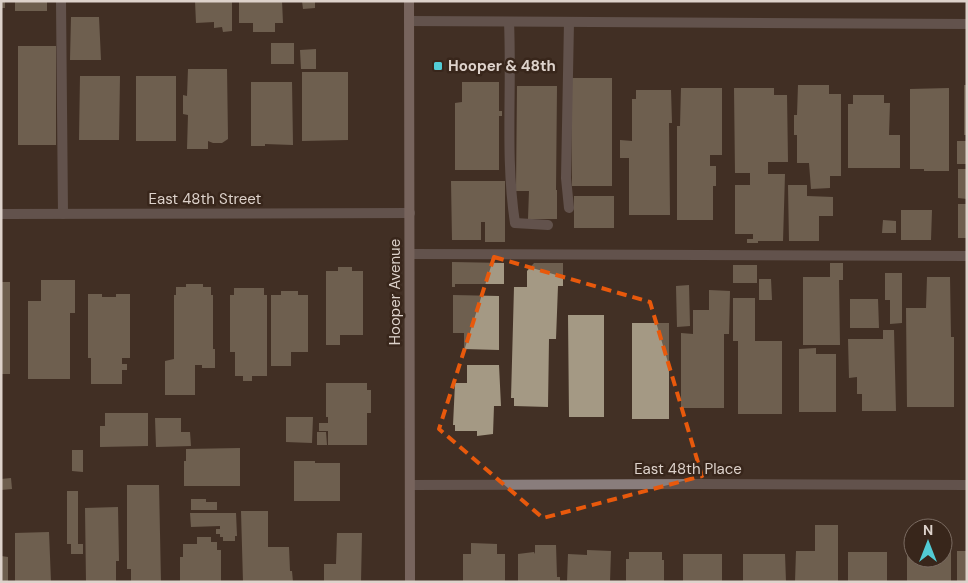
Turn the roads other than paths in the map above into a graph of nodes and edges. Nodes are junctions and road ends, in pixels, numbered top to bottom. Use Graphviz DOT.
graph roads {
  1 [pos="409,1"];
  2 [pos="61,2"];
  3 [pos="409,21"];
  4 [pos="509,22"];
  5 [pos="568,22"];
  6 [pos="967,24"];
  7 [pos="568,208"];
  8 [pos="410,213"];
  9 [pos="1,214"];
  10 [pos="63,214"];
  11 [pos="548,225"];
  12 [pos="410,254"];
  13 [pos="967,256"];
  14 [pos="410,485"];
  15 [pos="967,486"];
  16 [pos="410,582"];
  1 -- 3 [label="street, Hooper Avenue"];
  2 -- 10 [label="street"];
  3 -- 4 [label="street"];
  3 -- 8 [label="street, Hooper Avenue"];
  4 -- 5 [label="street"];
  4 -- 11 [label="street"];
  5 -- 6 [label="street"];
  5 -- 7 [label="street"];
  8 -- 10 [label="street, East 48th Street"];
  8 -- 12 [label="street, Hooper Avenue"];
  9 -- 10 [label="street, East 48th Street"];
  12 -- 13 [label="street"];
  12 -- 14 [label="street, Hooper Avenue"];
  14 -- 15 [label="street, East 48th Place"];
  14 -- 16 [label="street, Hooper Avenue"];
}
